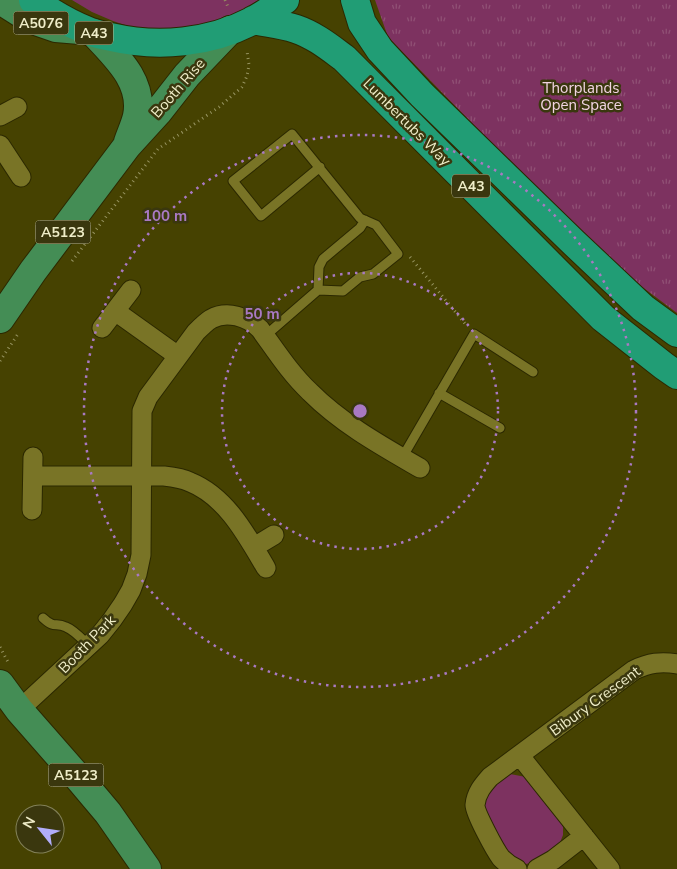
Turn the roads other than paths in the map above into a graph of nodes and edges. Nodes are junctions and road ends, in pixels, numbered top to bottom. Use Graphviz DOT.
graph roads {
  1 [pos="0,0"];
  2 [pos="32,0"];
  3 [pos="285,0"];
  4 [pos="356,0"];
  5 [pos="240,28"];
  6 [pos="90,32"];
  7 [pos="16,106"];
  8 [pos="0,116"];
  9 [pos="0,145"];
  10 [pos="127,146"];
  11 [pos="320,167"];
  12 [pos="21,177"];
  13 [pos="365,220"];
  14 [pos="131,290"];
  15 [pos="318,290"];
  16 [pos="115,311"];
  17 [pos="11,323"];
  18 [pos="102,328"];
  19 [pos="677,332"];
  20 [pos="265,336"];
  21 [pos="178,356"];
  22 [pos="533,372"];
  23 [pos="677,375"];
  24 [pos="439,393"];
  25 [pos="500,428"];
  26 [pos="33,456"];
  27 [pos="402,458"];
  28 [pos="420,468"];
  29 [pos="33,476"];
  30 [pos="141,476"];
  31 [pos="32,510"];
  32 [pos="274,536"];
  33 [pos="254,547"];
  34 [pos="266,568"];
  35 [pos="43,618"];
  36 [pos="88,646"];
  37 [pos="677,664"];
  38 [pos="0,684"];
  39 [pos="19,710"];
  40 [pos="520,756"];
  41 [pos="584,836"];
  42 [pos="147,869"];
  43 [pos="517,869"];
  44 [pos="537,869"];
  45 [pos="610,869"];
  1 -- 6 [label="main road, A5076"];
  2 -- 6 [label="highway, A43"];
  3 -- 5 [label="highway, A43"];
  4 -- 19 [label="highway, Lumbertubs Way / A43"];
  5 -- 6 [label="highway, A43"];
  5 -- 10 [label="main road, Booth Rise / A5123"];
  5 -- 23 [label="highway, Lumbertubs Way / A43"];
  6 -- 10 [label="main road, Booth Rise / A5123"];
  7 -- 8 [label="street"];
  9 -- 12 [label="street"];
  10 -- 17 [label="main road, Booth Rise / A5123"];
  11 -- 11 [label="lane"];
  11 -- 13 [label="lane"];
  13 -- 15 [label="lane"];
  13 -- 15 [label="lane"];
  14 -- 16 [label="street"];
  15 -- 20 [label="lane"];
  16 -- 18 [label="street"];
  16 -- 21 [label="street"];
  20 -- 21 [label="street, Booth Park"];
  20 -- 27 [label="street, Booth Park"];
  21 -- 30 [label="street, Booth Park"];
  22 -- 24 [label="lane"];
  24 -- 25 [label="lane"];
  24 -- 27 [label="lane"];
  26 -- 29 [label="street"];
  27 -- 28 [label="street, Booth Park"];
  29 -- 30 [label="street"];
  29 -- 31 [label="street"];
  30 -- 33 [label="street"];
  30 -- 36 [label="street, Booth Park"];
  32 -- 33 [label="street"];
  33 -- 34 [label="street"];
  35 -- 36 [label="lane"];
  36 -- 39 [label="street, Booth Park"];
  37 -- 40 [label="street, Bibury Crescent"];
  38 -- 39 [label="main road, A5123"];
  39 -- 42 [label="main road, A5123"];
  40 -- 41 [label="street"];
  40 -- 43 [label="street, Bibury Crescent"];
  41 -- 44 [label="street"];
  41 -- 45 [label="street"];
}
